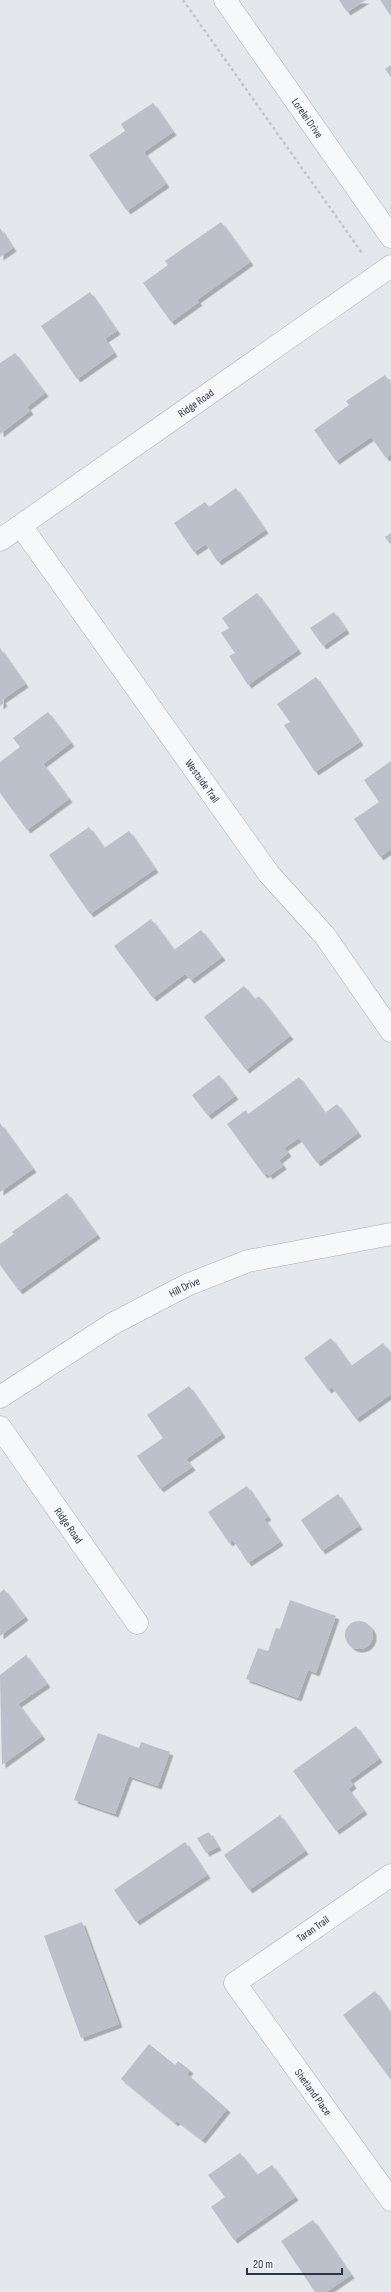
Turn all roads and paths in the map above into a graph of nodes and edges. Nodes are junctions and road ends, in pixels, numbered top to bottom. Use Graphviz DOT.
graph roads {
  1 [pos="183,0"];
  2 [pos="225,0"];
  3 [pos="391,236"];
  4 [pos="366,259"];
  5 [pos="391,266"];
  6 [pos="21,526"];
  7 [pos="0,540"];
  8 [pos="391,1031"];
  9 [pos="391,1234"];
  10 [pos="0,1397"];
  11 [pos="0,1427"];
  12 [pos="137,1624"];
  13 [pos="391,1875"];
  14 [pos="235,1983"];
  15 [pos="391,2200"];
  1 -- 4 [label="path"];
  2 -- 3 [label="street, Lorelei Drive"];
  5 -- 6 [label="street, Ridge Road"];
  6 -- 7 [label="street, Ridge Road"];
  6 -- 8 [label="street, Westside Trail"];
  9 -- 10 [label="street, Hill Drive"];
  11 -- 12 [label="street, Ridge Road"];
  13 -- 14 [label="street, Taran Trail"];
  14 -- 15 [label="street, Shetland Place"];
}
